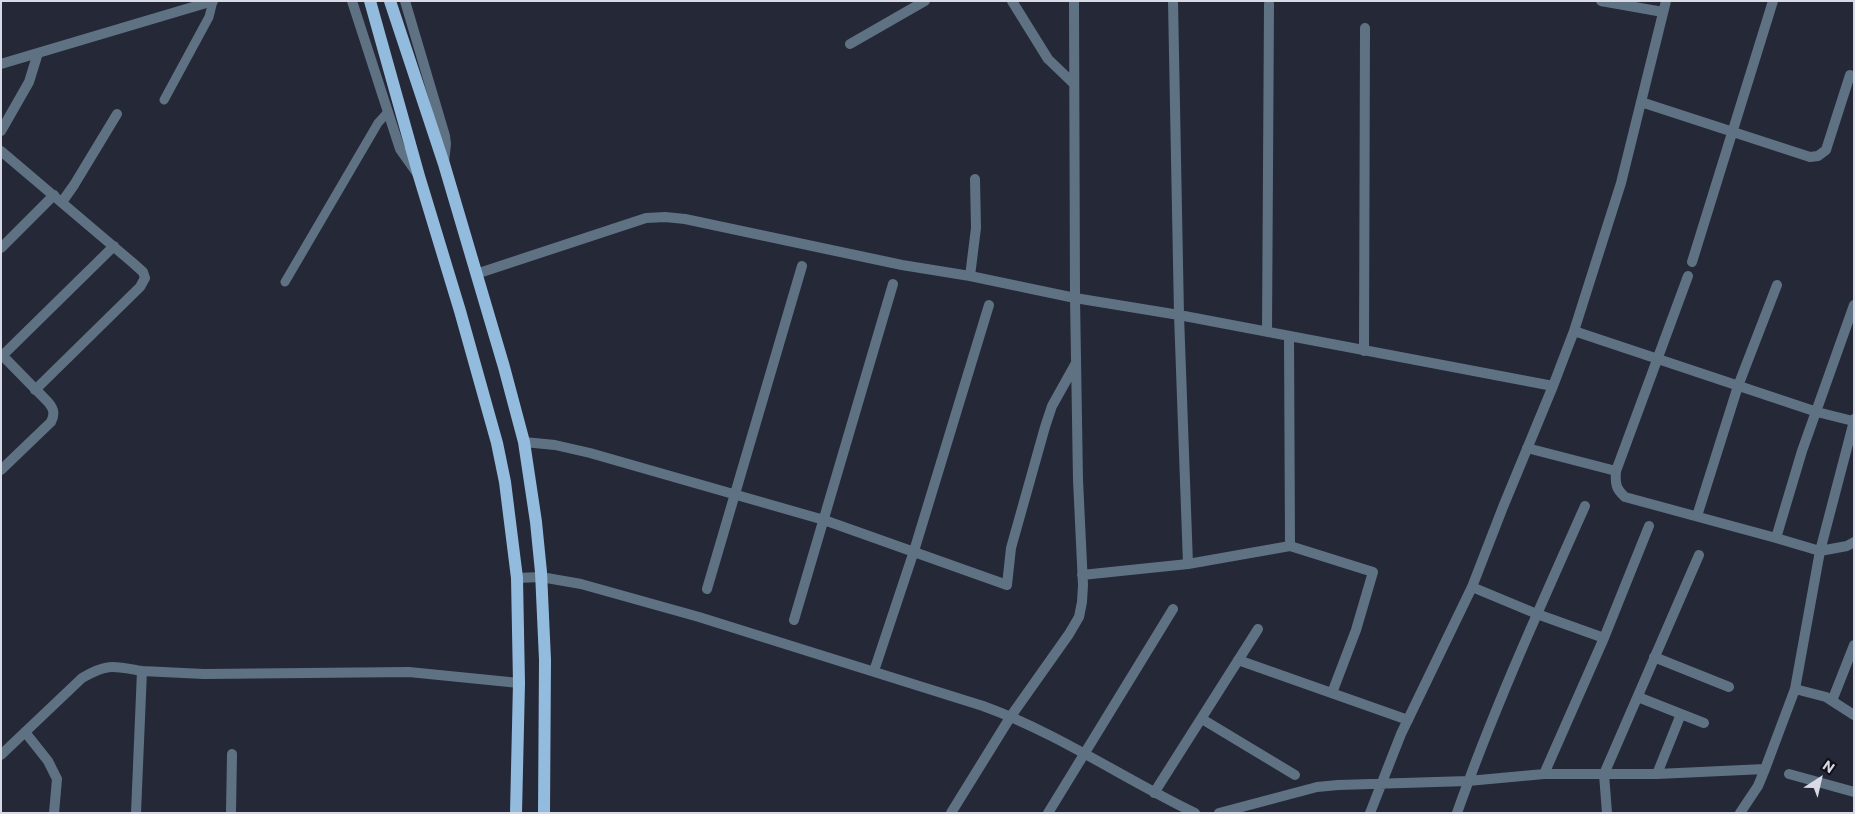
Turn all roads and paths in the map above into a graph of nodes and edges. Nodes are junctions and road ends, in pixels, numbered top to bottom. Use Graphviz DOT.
graph roads {
  1 [pos="213,1"];
  2 [pos="352,1"];
  3 [pos="370,1"];
  4 [pos="390,1"];
  5 [pos="405,1"];
  6 [pos="926,1"];
  7 [pos="1012,1"];
  8 [pos="1074,1"];
  9 [pos="1173,1"];
  10 [pos="1601,1"];
  11 [pos="1666,1"];
  12 [pos="1773,1"];
  13 [pos="1269,4"];
  14 [pos="1663,12"];
  15 [pos="1365,28"];
  16 [pos="850,44"];
  17 [pos="38,53"];
  18 [pos="1,64"];
  19 [pos="1850,75"];
  20 [pos="1073,83"];
  21 [pos="164,100"];
  22 [pos="1641,102"];
  23 [pos="388,112"];
  24 [pos="117,114"];
  25 [pos="1,130"];
  26 [pos="1732,131"];
  27 [pos="1,151"];
  28 [pos="444,164"];
  29 [pos="419,176"];
  30 [pos="975,178"];
  31 [pos="58,199"];
  32 [pos="114,246"];
  33 [pos="1,248"];
  34 [pos="1692,262"];
  35 [pos="802,266"];
  36 [pos="476,274"];
  37 [pos="970,276"];
  38 [pos="1688,276"];
  39 [pos="285,282"];
  40 [pos="893,284"];
  41 [pos="1777,285"];
  42 [pos="1075,298"];
  43 [pos="989,304"];
  44 [pos="1854,305"];
  45 [pos="1179,315"];
  46 [pos="1574,330"];
  47 [pos="1267,332"];
  48 [pos="1289,337"];
  49 [pos="1364,351"];
  50 [pos="2,356"];
  51 [pos="1656,358"];
  52 [pos="1076,362"];
  53 [pos="1553,386"];
  54 [pos="1738,386"];
  55 [pos="35,390"];
  56 [pos="1817,412"];
  57 [pos="1854,421"];
  58 [pos="524,442"];
  59 [pos="1527,448"];
  60 [pos="1,470"];
  61 [pos="1616,471"];
  62 [pos="733,495"];
  63 [pos="1585,506"];
  64 [pos="1697,516"];
  65 [pos="824,520"];
  66 [pos="1649,526"];
  67 [pos="1776,538"];
  68 [pos="1854,542"];
  69 [pos="1290,546"];
  70 [pos="914,551"];
  71 [pos="1820,551"];
  72 [pos="1699,555"];
  73 [pos="1188,564"];
  74 [pos="1082,575"];
  75 [pos="541,577"];
  76 [pos="517,578"];
  77 [pos="1472,587"];
  78 [pos="707,589"];
  79 [pos="1173,609"];
  80 [pos="1537,614"];
  81 [pos="794,620"];
  82 [pos="1258,628"];
  83 [pos="1604,638"];
  84 [pos="1854,645"];
  85 [pos="1654,657"];
  86 [pos="1238,660"];
  87 [pos="142,670"];
  88 [pos="874,671"];
  89 [pos="518,683"];
  90 [pos="1729,687"];
  91 [pos="1796,688"];
  92 [pos="1332,693"];
  93 [pos="1638,697"];
  94 [pos="1832,701"];
  95 [pos="1681,714"];
  96 [pos="1854,714"];
  97 [pos="1011,716"];
  98 [pos="1202,719"];
  99 [pos="1408,720"];
  100 [pos="1704,723"];
  101 [pos="25,732"];
  102 [pos="232,754"];
  103 [pos="1083,754"];
  104 [pos="1,755"];
  105 [pos="1765,769"];
  106 [pos="1544,774"];
  107 [pos="1604,774"];
  108 [pos="1657,774"];
  109 [pos="1789,774"];
  110 [pos="1295,775"];
  111 [pos="1468,781"];
  112 [pos="1382,784"];
  113 [pos="1854,792"];
  114 [pos="1154,794"];
  115 [pos="54,813"];
  116 [pos="136,813"];
  117 [pos="232,813"];
  118 [pos="516,813"];
  119 [pos="544,813"];
  120 [pos="951,813"];
  121 [pos="1048,813"];
  122 [pos="1195,813"];
  123 [pos="1222,813"];
  124 [pos="1370,813"];
  125 [pos="1456,813"];
  126 [pos="1607,813"];
  127 [pos="1740,813"];
  1 -- 17 [label="street"];
  1 -- 21 [label="lane"];
  2 -- 23 [label="street"];
  3 -- 29 [label="main road"];
  4 -- 28 [label="main road"];
  5 -- 28 [label="street"];
  6 -- 16 [label="street"];
  7 -- 20 [label="street"];
  8 -- 20 [label="street"];
  9 -- 45 [label="street"];
  10 -- 14 [label="street"];
  11 -- 14 [label="street"];
  12 -- 26 [label="street"];
  13 -- 47 [label="street"];
  14 -- 22 [label="street"];
  15 -- 49 [label="street"];
  17 -- 18 [label="street"];
  17 -- 25 [label="street"];
  19 -- 26 [label="street"];
  20 -- 42 [label="street"];
  22 -- 26 [label="street"];
  22 -- 46 [label="street"];
  23 -- 29 [label="street"];
  23 -- 39 [label="lane"];
  24 -- 31 [label="street"];
  26 -- 34 [label="street"];
  27 -- 31 [label="street"];
  28 -- 36 [label="main road"];
  29 -- 76 [label="main road"];
  30 -- 37 [label="street"];
  31 -- 32 [label="street"];
  31 -- 33 [label="street"];
  32 -- 50 [label="street"];
  32 -- 55 [label="street"];
  35 -- 62 [label="street"];
  36 -- 37 [label="street"];
  36 -- 58 [label="main road"];
  37 -- 42 [label="street"];
  38 -- 51 [label="street"];
  40 -- 65 [label="street"];
  41 -- 54 [label="street"];
  42 -- 45 [label="street"];
  42 -- 52 [label="street"];
  43 -- 70 [label="street"];
  44 -- 56 [label="street"];
  45 -- 47 [label="street"];
  45 -- 73 [label="street"];
  46 -- 51 [label="street"];
  46 -- 53 [label="street"];
  47 -- 48 [label="street"];
  48 -- 49 [label="street"];
  48 -- 69 [label="street"];
  49 -- 53 [label="street"];
  50 -- 55 [label="street"];
  51 -- 54 [label="street"];
  51 -- 61 [label="street"];
  52 -- 70 [label="street"];
  52 -- 74 [label="street"];
  53 -- 59 [label="street"];
  54 -- 56 [label="street"];
  54 -- 64 [label="street"];
  55 -- 60 [label="street"];
  56 -- 57 [label="street"];
  56 -- 67 [label="street"];
  57 -- 71 [label="street"];
  58 -- 62 [label="street"];
  58 -- 75 [label="main road"];
  59 -- 61 [label="street"];
  59 -- 77 [label="street"];
  61 -- 64 [label="street"];
  62 -- 65 [label="street"];
  62 -- 78 [label="street"];
  63 -- 80 [label="street"];
  64 -- 67 [label="street"];
  65 -- 70 [label="street"];
  65 -- 81 [label="street"];
  66 -- 83 [label="street"];
  67 -- 71 [label="street"];
  68 -- 71 [label="street"];
  69 -- 73 [label="street"];
  69 -- 92 [label="street"];
  70 -- 88 [label="street"];
  71 -- 91 [label="street"];
  72 -- 85 [label="street"];
  73 -- 74 [label="street"];
  74 -- 97 [label="street"];
  75 -- 76 [label="street"];
  75 -- 88 [label="street"];
  75 -- 119 [label="main road"];
  76 -- 89 [label="main road"];
  77 -- 80 [label="street"];
  77 -- 99 [label="street"];
  79 -- 103 [label="street"];
  80 -- 83 [label="street"];
  80 -- 111 [label="street"];
  82 -- 86 [label="street"];
  83 -- 106 [label="street"];
  84 -- 94 [label="street"];
  85 -- 90 [label="street"];
  85 -- 93 [label="street"];
  86 -- 92 [label="street"];
  86 -- 98 [label="street"];
  87 -- 89 [label="street"];
  87 -- 101 [label="street"];
  87 -- 116 [label="street"];
  88 -- 97 [label="street"];
  89 -- 118 [label="main road"];
  91 -- 94 [label="street"];
  91 -- 105 [label="street"];
  92 -- 99 [label="street"];
  93 -- 95 [label="street"];
  93 -- 107 [label="street"];
  94 -- 96 [label="street"];
  95 -- 100 [label="street"];
  95 -- 108 [label="street"];
  97 -- 103 [label="street"];
  97 -- 120 [label="street"];
  98 -- 110 [label="street"];
  98 -- 114 [label="street"];
  99 -- 112 [label="street"];
  101 -- 104 [label="street"];
  101 -- 115 [label="street"];
  102 -- 117 [label="street"];
  103 -- 114 [label="street"];
  103 -- 121 [label="street"];
  105 -- 108 [label="street"];
  105 -- 127 [label="street"];
  106 -- 107 [label="street"];
  106 -- 111 [label="street"];
  107 -- 108 [label="street"];
  107 -- 126 [label="street"];
  109 -- 113 [label="street"];
  111 -- 112 [label="street"];
  111 -- 125 [label="street"];
  112 -- 123 [label="street"];
  112 -- 124 [label="street"];
  114 -- 122 [label="street"];
}
